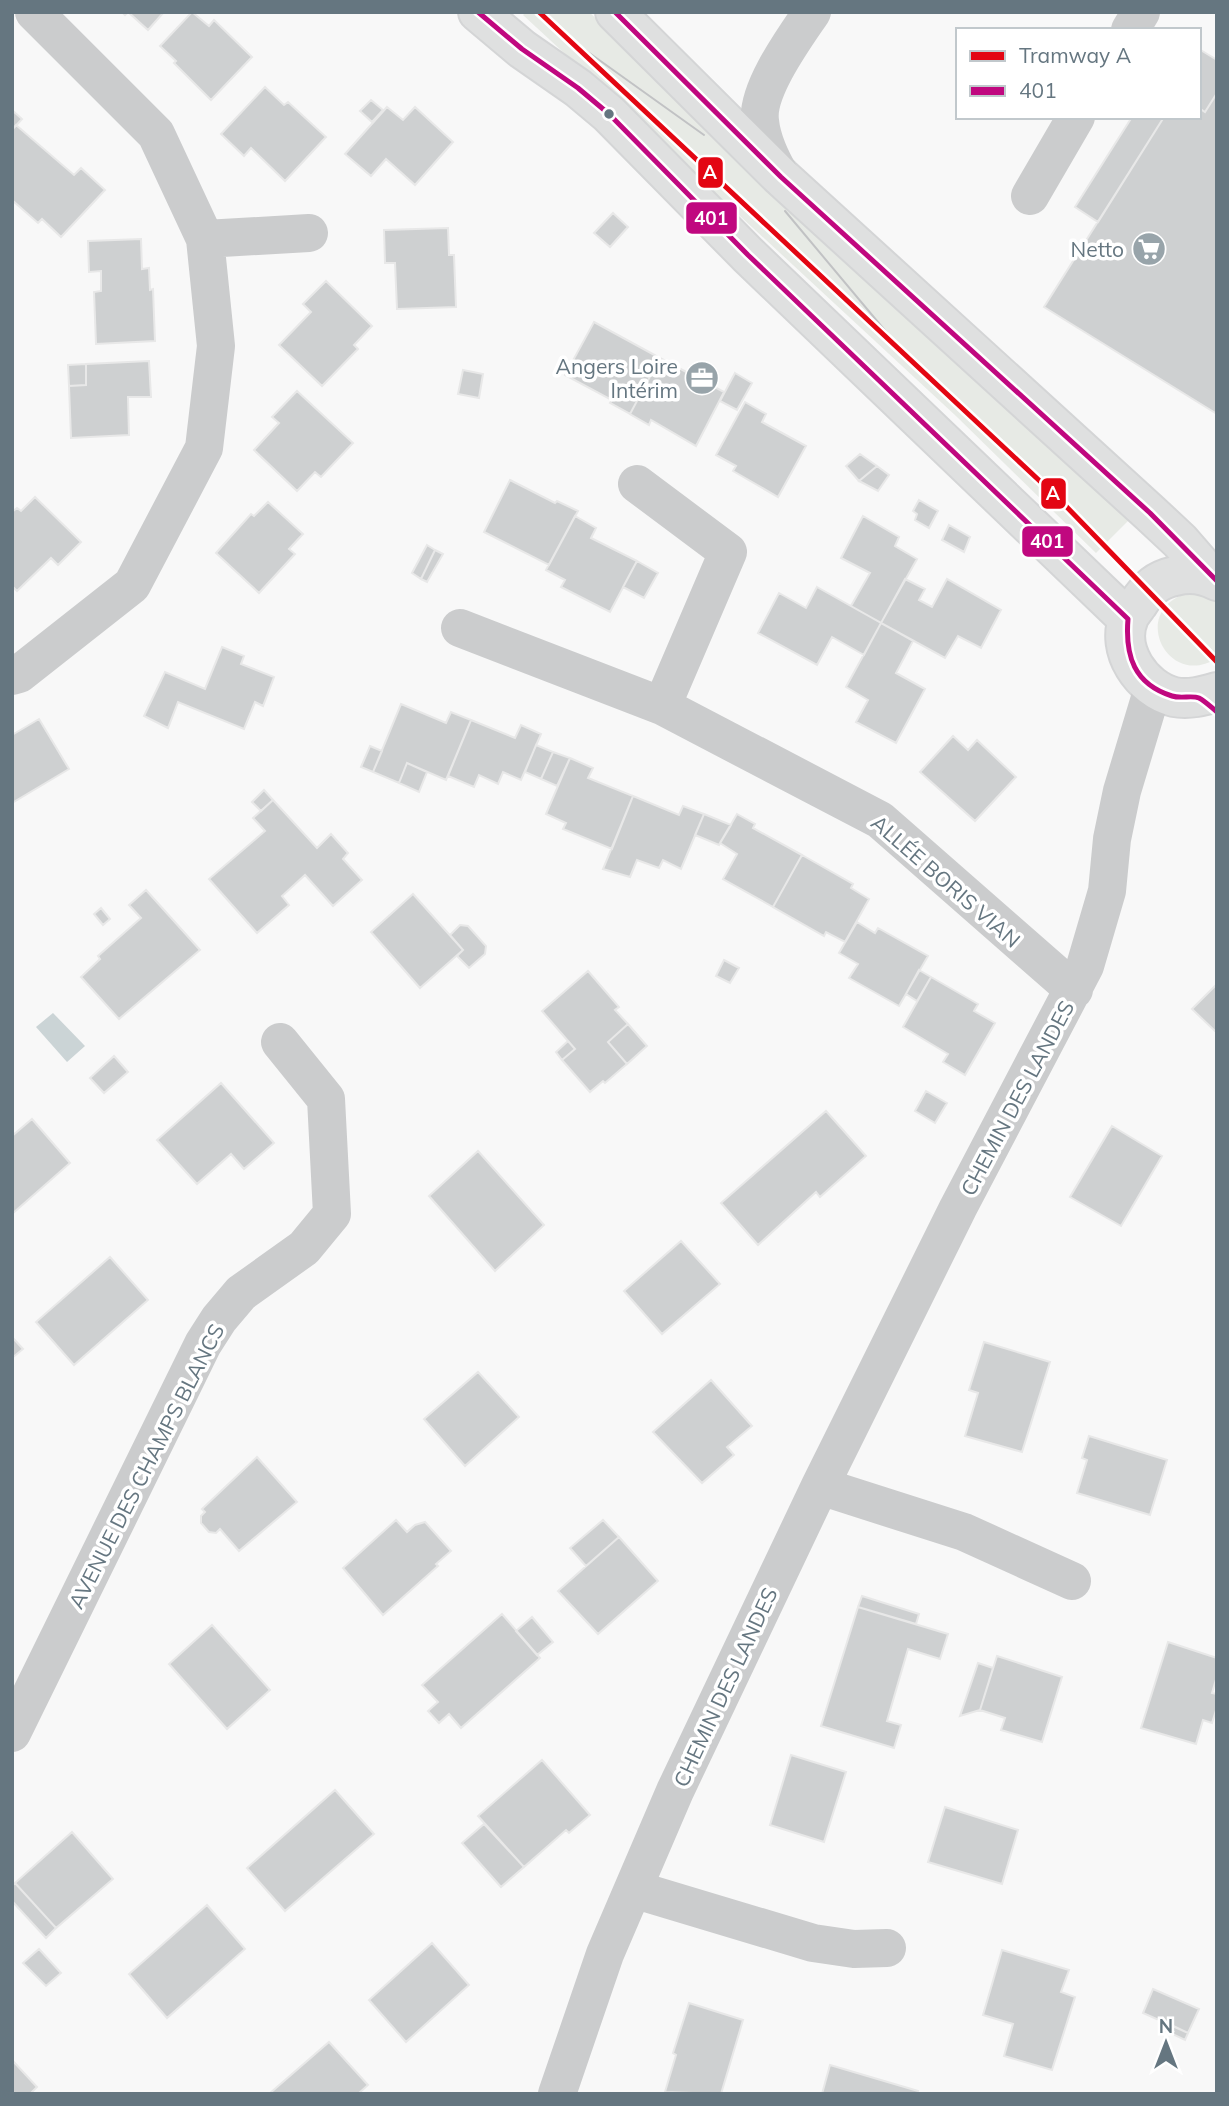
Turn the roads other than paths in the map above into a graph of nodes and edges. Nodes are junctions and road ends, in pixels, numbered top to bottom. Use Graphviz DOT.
graph roads {
  1 [pos="34,12"];
  2 [pos="478,12"];
  3 [pos="615,12"];
  4 [pos="812,12"];
  5 [pos="1141,12"];
  6 [pos="1131,28"];
  7 [pos="1075,119"];
  8 [pos="781,177"];
  9 [pos="1030,196"];
  10 [pos="309,233"];
  11 [pos="205,239"];
  12 [pos="637,484"];
  13 [pos="1215,580"];
  14 [pos="1128,618"];
  15 [pos="460,628"];
  16 [pos="12,676"];
  17 [pos="1153,688"];
  18 [pos="1211,700"];
  19 [pos="662,706"];
  20 [pos="1074,990"];
  21 [pos="280,1042"];
  22 [pos="820,1486"];
  23 [pos="1072,1581"];
  24 [pos="12,1732"];
  25 [pos="633,1889"];
  26 [pos="887,1948"];
  27 [pos="557,2094"];
  1 -- 11 [label="street"];
  2 -- 14 [label="main road"];
  3 -- 8 [label="main road"];
  4 -- 8 [label="street"];
  5 -- 6 [label="street"];
  7 -- 9 [label="street"];
  8 -- 13 [label="main road"];
  10 -- 11 [label="street"];
  11 -- 16 [label="street"];
  12 -- 19 [label="street"];
  13 -- 14 [label="main road"];
  14 -- 17 [label="main road"];
  15 -- 19 [label="street, ALLÉE BORIS VIAN"];
  17 -- 18 [label="main road"];
  17 -- 20 [label="street, CHEMIN DES LANDES"];
  19 -- 20 [label="street, ALLÉE BORIS VIAN"];
  20 -- 22 [label="street, CHEMIN DES LANDES"];
  21 -- 24 [label="street, AVENUE DES CHAMPS BLANCS"];
  22 -- 23 [label="street"];
  22 -- 25 [label="street, CHEMIN DES LANDES"];
  25 -- 26 [label="street"];
  25 -- 27 [label="street, CHEMIN DES LANDES"];
}
